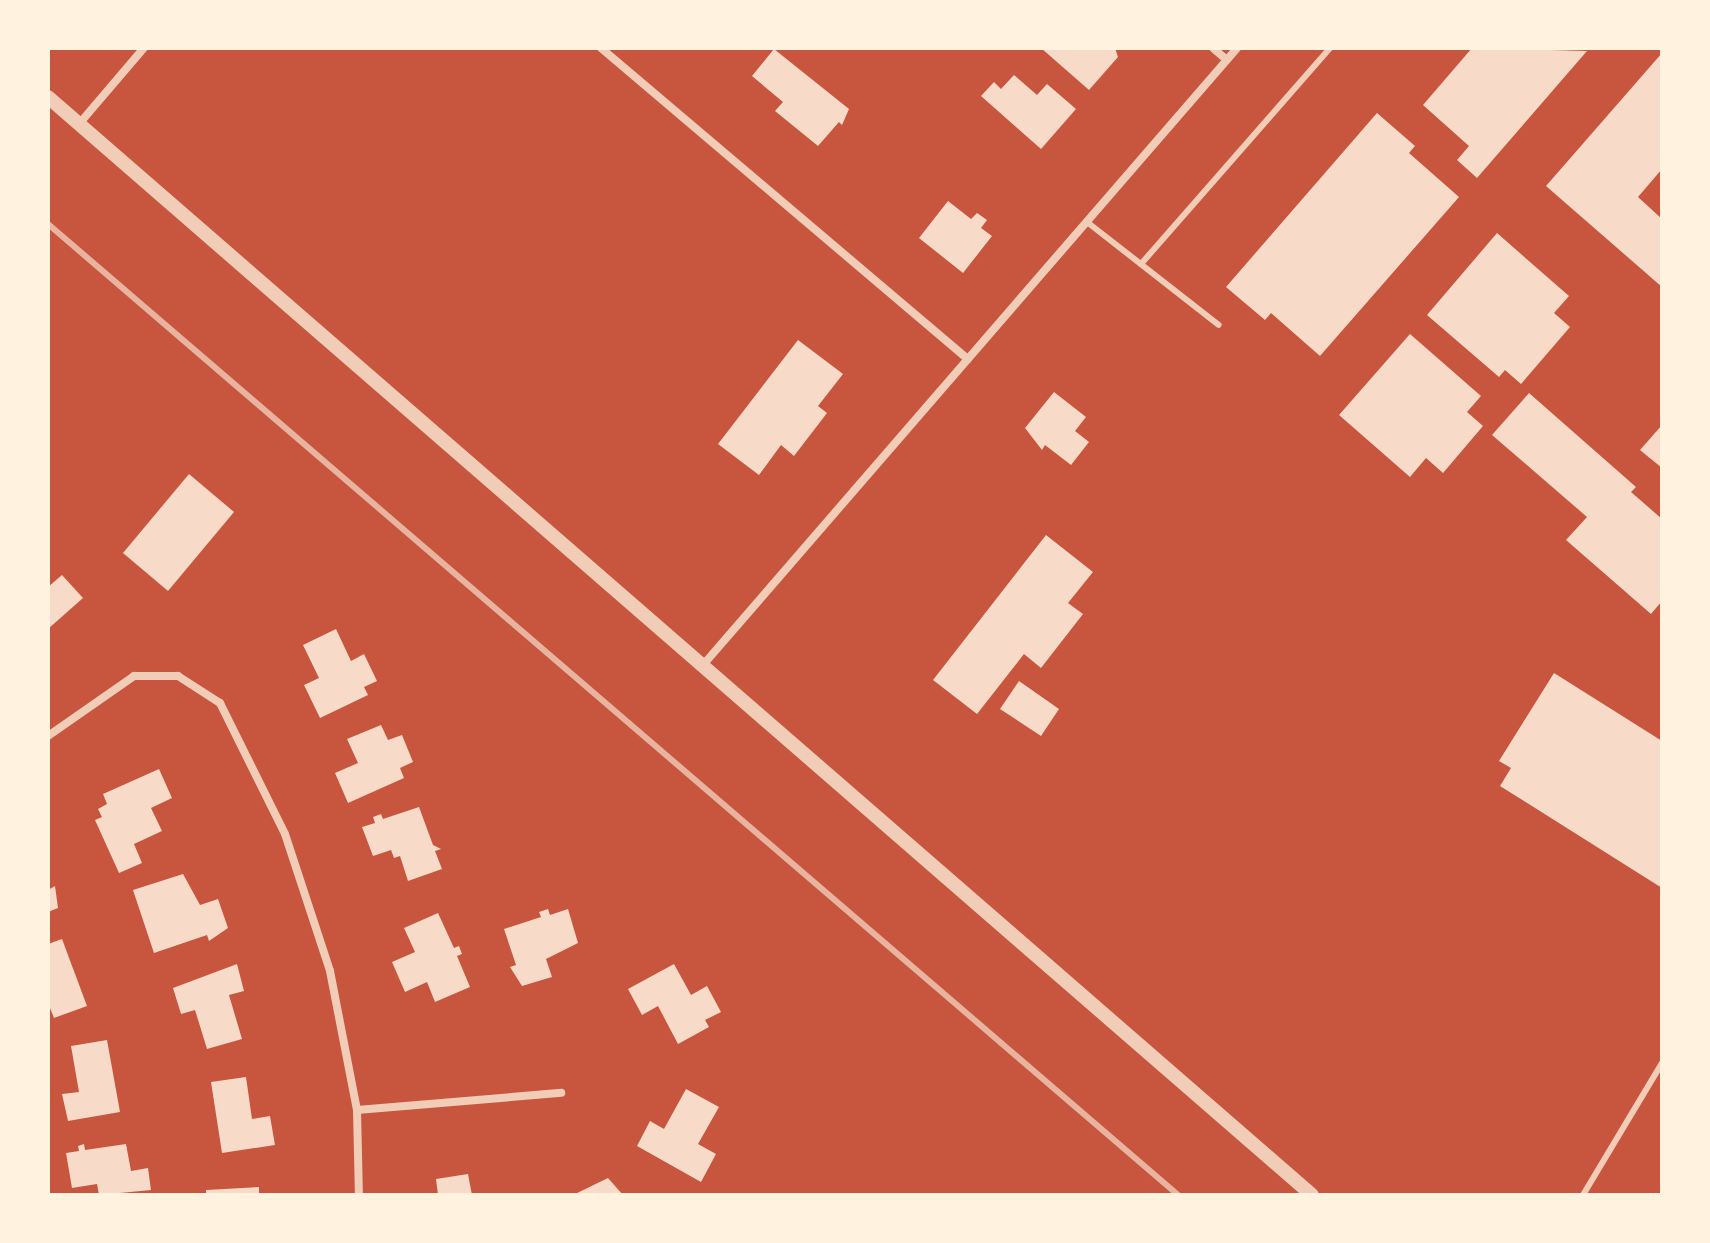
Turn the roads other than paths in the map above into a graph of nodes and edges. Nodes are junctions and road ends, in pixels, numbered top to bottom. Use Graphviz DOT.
graph roads {
  1 [pos="144,48"];
  2 [pos="601,48"];
  3 [pos="1213,48"];
  4 [pos="1237,48"];
  5 [pos="1330,48"];
  6 [pos="1227,60"];
  7 [pos="48,97"];
  8 [pos="79,124"];
  9 [pos="1087,222"];
  10 [pos="1141,264"];
  11 [pos="1219,325"];
  12 [pos="968,359"];
  13 [pos="703,665"];
  14 [pos="48,736"];
  15 [pos="1662,1063"];
  16 [pos="561,1093"];
  17 [pos="357,1110"];
  18 [pos="359,1195"];
  19 [pos="1312,1195"];
  20 [pos="1583,1195"];
  1 -- 8 [label="street"];
  2 -- 12 [label="street"];
  3 -- 6 [label="street"];
  4 -- 6 [label="street"];
  5 -- 10 [label="lane"];
  6 -- 9 [label="street"];
  7 -- 8 [label="street"];
  8 -- 13 [label="street"];
  9 -- 10 [label="lane"];
  9 -- 12 [label="street"];
  10 -- 11 [label="lane"];
  12 -- 13 [label="street"];
  13 -- 19 [label="street"];
  14 -- 17 [label="street"];
  15 -- 20 [label="lane"];
  16 -- 17 [label="street"];
  17 -- 18 [label="street"];
}
